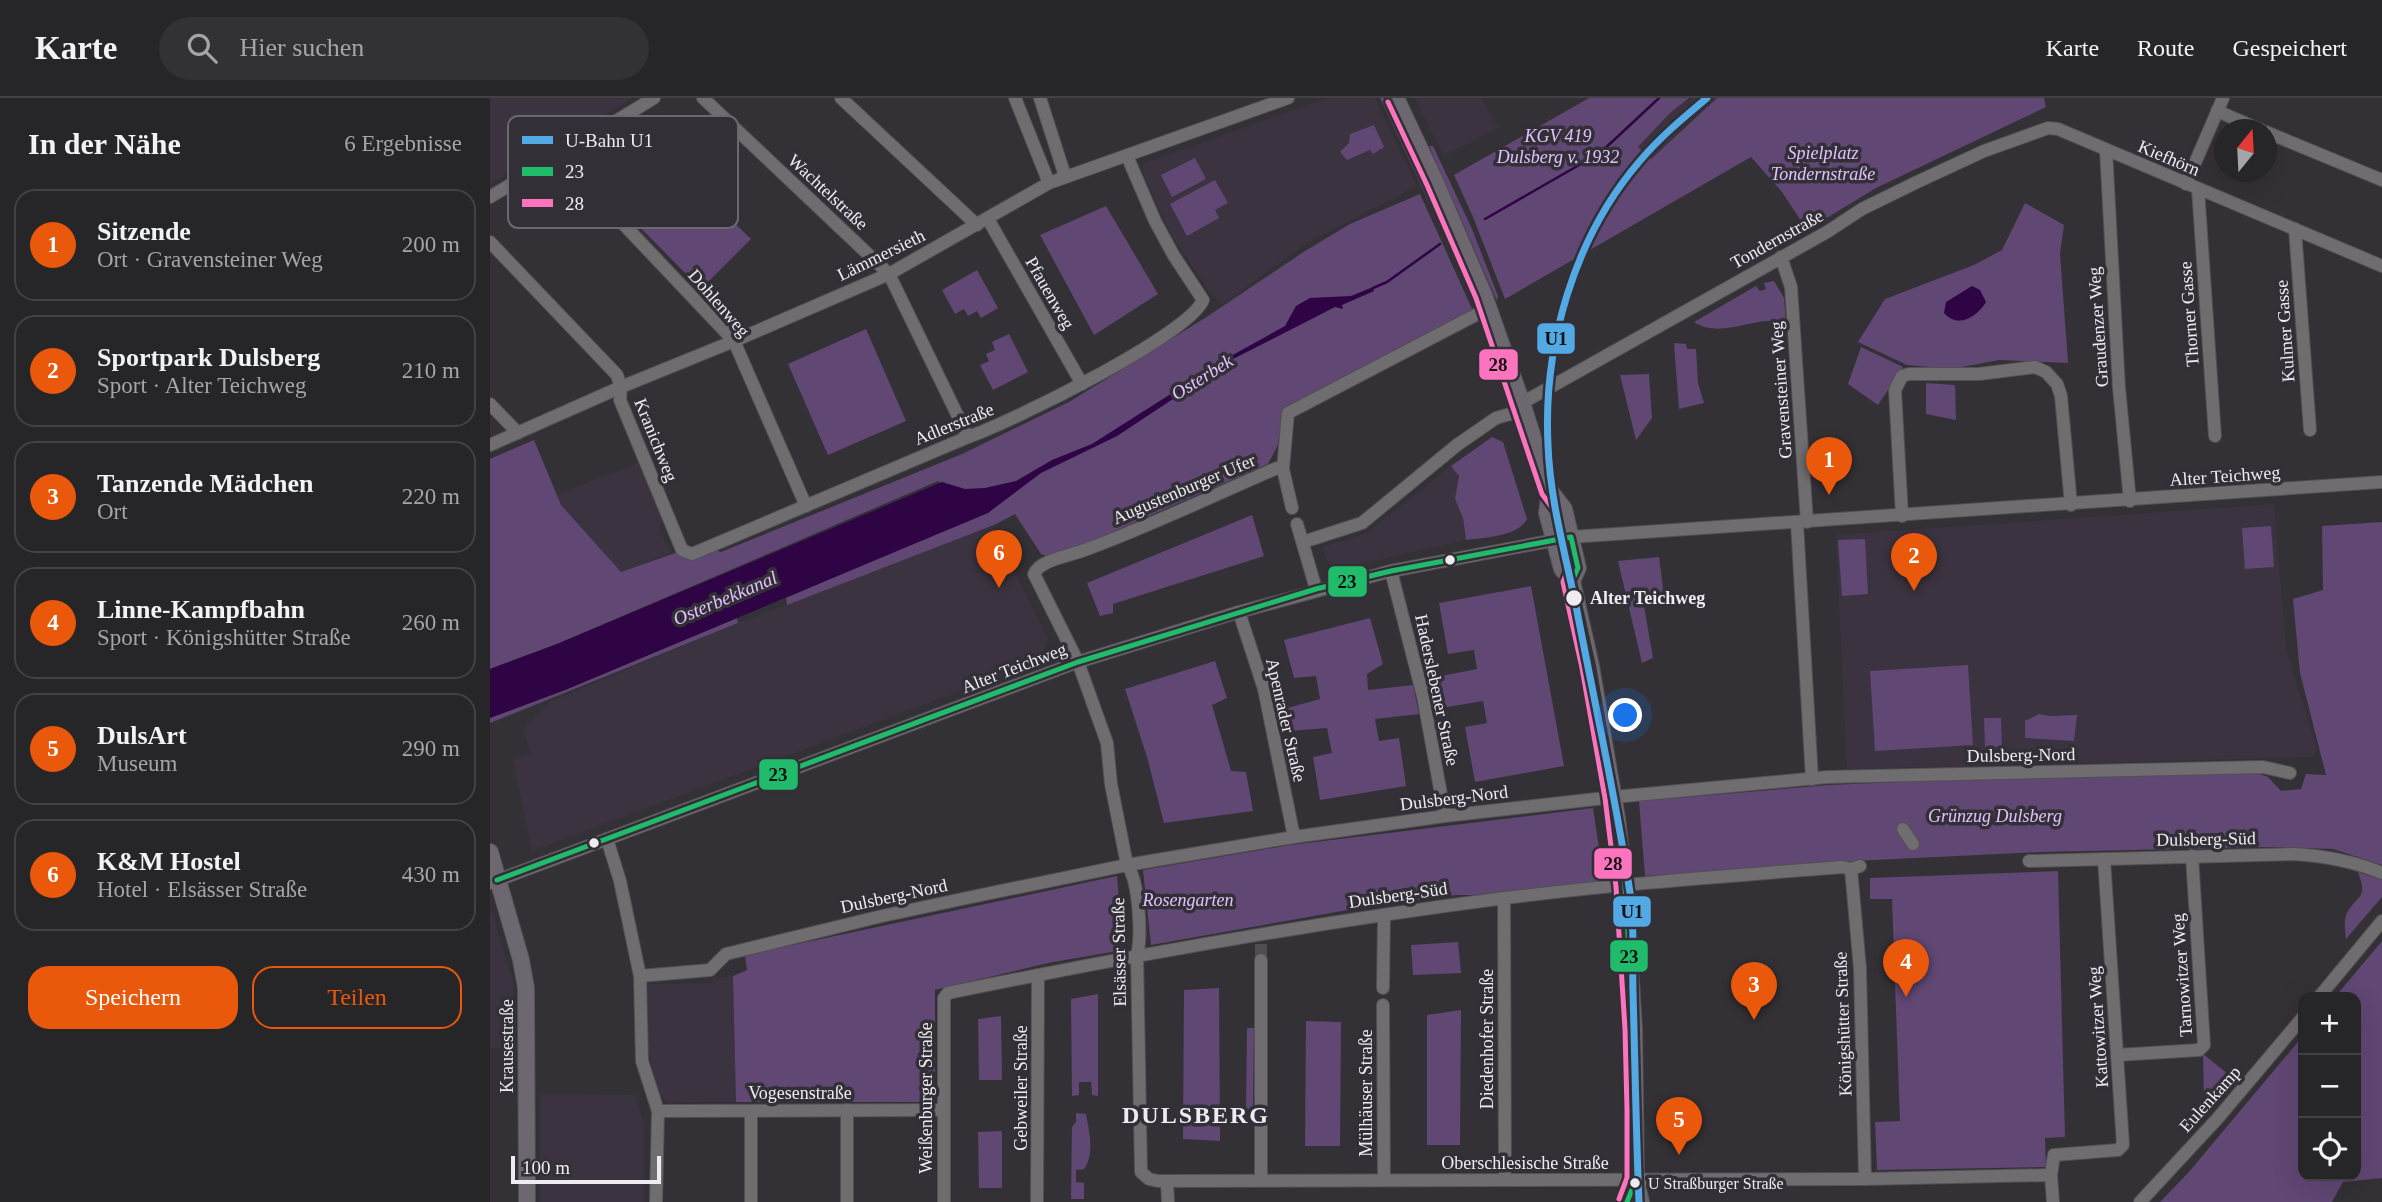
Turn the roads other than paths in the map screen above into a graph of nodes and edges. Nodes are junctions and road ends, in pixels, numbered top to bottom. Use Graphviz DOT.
graph roads {
  1 [pos="654,98"];
  2 [pos="841,98"];
  3 [pos="1015,98"];
  4 [pos="1040,98"];
  5 [pos="1288,98"];
  6 [pos="1396,98"];
  7 [pos="2223,98"];
  8 [pos="709,100"];
  9 [pos="2217,111"];
  10 [pos="624,116"];
  11 [pos="726,116"];
  12 [pos="2236,119"];
  13 [pos="738,128"];
  14 [pos="2059,129"];
  15 [pos="2277,137"];
  16 [pos="2106,150"];
  17 [pos="1127,156"];
  18 [pos="1065,176"];
  19 [pos="2382,180"];
  20 [pos="1049,183"];
  21 [pos="508,186"];
  22 [pos="2192,187"];
  23 [pos="490,197"];
  24 [pos="982,222"];
  25 [pos="627,228"];
  26 [pos="2295,229"];
  27 [pos="490,242"];
  28 [pos="1782,257"];
  29 [pos="2382,266"];
  30 [pos="889,274"];
  31 [pos="1489,308"];
  32 [pos="734,341"];
  33 [pos="1082,384"];
  34 [pos="621,387"];
  35 [pos="490,404"];
  36 [pos="1525,410"];
  37 [pos="2310,430"];
  38 [pos="518,433"];
  39 [pos="2215,436"];
  40 [pos="968,437"];
  41 [pos="490,445"];
  42 [pos="1283,469"];
  43 [pos="2382,482"];
  44 [pos="1550,491"];
  45 [pos="2130,501"];
  46 [pos="2071,505"];
  47 [pos="806,506"];
  48 [pos="1292,508"];
  49 [pos="1902,516"];
  50 [pos="1802,522"];
  51 [pos="1297,524"];
  52 [pos="1571,537"];
  53 [pos="1554,540"];
  54 [pos="1303,542"];
  55 [pos="702,549"];
  56 [pos="1039,569"];
  57 [pos="1391,571"];
  58 [pos="1572,581"];
  59 [pos="1316,589"];
  60 [pos="1238,611"];
  61 [pos="1077,663"];
  62 [pos="2290,773"];
  63 [pos="1812,779"];
  64 [pos="1614,797"];
  65 [pos="1445,816"];
  66 [pos="1903,829"];
  67 [pos="1294,837"];
  68 [pos="607,839"];
  69 [pos="1913,844"];
  70 [pos="490,852"];
  71 [pos="2192,856"];
  72 [pos="2104,859"];
  73 [pos="2029,861"];
  74 [pos="1127,865"];
  75 [pos="1856,868"];
  76 [pos="2382,873"];
  77 [pos="493,882"];
  78 [pos="1625,886"];
  79 [pos="1504,898"];
  80 [pos="1384,915"];
  81 [pos="2382,921"];
  82 [pos="1137,955"];
  83 [pos="1261,960"];
  84 [pos="1038,975"];
  85 [pos="640,976"];
  86 [pos="1383,988"];
  87 [pos="2323,992"];
  88 [pos="945,995"];
  89 [pos="1383,1005"];
  90 [pos="2298,1023"];
  91 [pos="2117,1055"];
  92 [pos="847,1110"];
  93 [pos="943,1110"];
  94 [pos="657,1111"];
  95 [pos="751,1111"];
  96 [pos="2051,1175"];
  97 [pos="1865,1179"];
  98 [pos="1261,1180"];
  99 [pos="1384,1180"];
  100 [pos="1504,1180"];
  101 [pos="1636,1180"];
  102 [pos="1167,1181"];
  103 [pos="527,1202"];
  104 [pos="656,1202"];
  105 [pos="751,1202"];
  106 [pos="847,1202"];
  107 [pos="944,1202"];
  108 [pos="1038,1202"];
  109 [pos="1168,1202"];
  110 [pos="1628,1202"];
  111 [pos="1641,1202"];
  112 [pos="2053,1202"];
  113 [pos="2140,1202"];
  1 -- 10 [label="street"];
  2 -- 24 [label="street, Pfauenweg"];
  3 -- 20 [label="street"];
  4 -- 18 [label="street"];
  5 -- 17 [label="street, Lämmersieth"];
  6 -- 31 [label="main road"];
  7 -- 9 [label="street"];
  8 -- 11 [label="street, Wachtelstraße"];
  9 -- 12 [label="street"];
  9 -- 22 [label="street"];
  13 -- 30 [label="street, Wachtelstraße"];
  14 -- 16 [label="street, Kiefhörn"];
  14 -- 28 [label="street, Tondernstraße"];
  15 -- 19 [label="street"];
  16 -- 22 [label="street, Kiefhörn"];
  16 -- 45 [label="street, Graudenzer Weg"];
  17 -- 18 [label="street, Lämmersieth"];
  17 -- 33 [label="street, Adlerstraße"];
  18 -- 20 [label="street, Lämmersieth"];
  20 -- 24 [label="street, Lämmersieth"];
  21 -- 23 [label="street"];
  22 -- 26 [label="street, Kiefhörn"];
  22 -- 39 [label="street, Thorner Gasse"];
  24 -- 30 [label="street, Lämmersieth"];
  24 -- 33 [label="street, Pfauenweg"];
  25 -- 32 [label="street, Dohlenweg"];
  26 -- 29 [label="street, Kiefhörn"];
  26 -- 37 [label="street, Kulmer Gasse"];
  27 -- 34 [label="street, Kranichweg"];
  28 -- 36 [label="street, Tondernstraße"];
  28 -- 50 [label="street, Gravensteiner Weg"];
  30 -- 32 [label="street, Lämmersieth"];
  30 -- 40 [label="street, Wachtelstraße"];
  31 -- 36 [label="main road"];
  31 -- 42 [label="street, Augustenburger Ufer"];
  32 -- 34 [label="street, Lämmersieth"];
  32 -- 47 [label="street, Dohlenweg"];
  33 -- 40 [label="street, Adlerstraße"];
  34 -- 38 [label="street, Lämmersieth"];
  34 -- 55 [label="street, Kranichweg"];
  35 -- 38 [label="street"];
  36 -- 44 [label="main road"];
  36 -- 54 [label="street, Tondernstraße"];
  38 -- 41 [label="street, Lämmersieth"];
  40 -- 47 [label="street, Adlerstraße"];
  42 -- 48 [label="street"];
  42 -- 56 [label="street, Augustenburger Ufer"];
  43 -- 45 [label="street, Alter Teichweg"];
  44 -- 52 [label="main road"];
  44 -- 53 [label="main road"];
  45 -- 46 [label="street, Alter Teichweg"];
  46 -- 49 [label="street, Alter Teichweg"];
  46 -- 49 [label="street"];
  47 -- 55 [label="street, Adlerstraße"];
  49 -- 50 [label="street, Alter Teichweg"];
  50 -- 52 [label="street, Alter Teichweg"];
  50 -- 63 [label="street, Gravensteiner Weg"];
  51 -- 54 [label="street"];
  52 -- 53 [label="street, Alter Teichweg"];
  52 -- 58 [label="main road"];
  53 -- 57 [label="street, Alter Teichweg"];
  53 -- 58 [label="main road"];
  54 -- 59 [label="street"];
  56 -- 61 [label="street, Elsässer Straße"];
  57 -- 59 [label="street, Alter Teichweg"];
  57 -- 65 [label="street, Haderslebener Straße"];
  58 -- 64 [label="main road"];
  59 -- 60 [label="street, Alter Teichweg"];
  60 -- 61 [label="street, Alter Teichweg"];
  60 -- 67 [label="street, Apenrader Straße"];
  61 -- 68 [label="street, Alter Teichweg"];
  61 -- 74 [label="street, Elsässer Straße"];
  62 -- 63 [label="street, Dulsberg-Nord"];
  63 -- 64 [label="street, Dulsberg-Nord"];
  64 -- 65 [label="street, Dulsberg-Nord"];
  64 -- 78 [label="main road"];
  65 -- 67 [label="street, Dulsberg-Nord"];
  66 -- 69 [label="street"];
  67 -- 74 [label="street, Dulsberg-Nord"];
  68 -- 77 [label="street, Alter Teichweg"];
  68 -- 85 [label="street"];
  70 -- 77 [label="main road, Krausestraße"];
  71 -- 72 [label="street, Dulsberg-Süd"];
  71 -- 76 [label="street, Dulsberg-Süd"];
  71 -- 91 [label="street, Tarnowitzer Weg"];
  72 -- 73 [label="street, Dulsberg-Süd"];
  72 -- 91 [label="street, Kattowitzer Weg"];
  74 -- 82 [label="street, Elsässer Straße"];
  74 -- 85 [label="street, Dulsberg-Nord"];
  75 -- 78 [label="street, Dulsberg-Süd"];
  75 -- 97 [label="street, Königshütter Straße"];
  77 -- 103 [label="main road, Krausestraße"];
  78 -- 79 [label="street, Dulsberg-Süd"];
  78 -- 101 [label="main road"];
  79 -- 80 [label="street, Dulsberg-Süd"];
  79 -- 100 [label="street, Diedenhofer Straße"];
  80 -- 82 [label="street, Dulsberg-Süd"];
  80 -- 86 [label="street"];
  81 -- 87 [label="street"];
  82 -- 84 [label="street, Dulsberg-Süd"];
  82 -- 102 [label="street, Elsässer Straße"];
  83 -- 98 [label="street"];
  84 -- 88 [label="street, Dulsberg-Süd"];
  84 -- 108 [label="street, Gebweiler Straße"];
  85 -- 94 [label="street"];
  88 -- 93 [label="street, Weißenburger Straße"];
  89 -- 99 [label="street, Mülhäuser Straße"];
  90 -- 113 [label="street, Eulenkamp"];
  91 -- 96 [label="street, Kattowitzer Weg"];
  92 -- 93 [label="street, Vogesenstraße"];
  92 -- 95 [label="street, Vogesenstraße"];
  92 -- 106 [label="street"];
  93 -- 107 [label="street, Weißenburger Straße"];
  94 -- 95 [label="street, Vogesenstraße"];
  94 -- 104 [label="street"];
  95 -- 105 [label="street"];
  96 -- 97 [label="street, Oberschlesische Straße"];
  96 -- 112 [label="street"];
  97 -- 101 [label="street, Oberschlesische Straße"];
  98 -- 99 [label="street, Oberschlesische Straße"];
  98 -- 102 [label="street, Oberschlesische Straße"];
  99 -- 100 [label="street, Oberschlesische Straße"];
  100 -- 101 [label="street, Oberschlesische Straße"];
  101 -- 110 [label="main road"];
  101 -- 111 [label="main road"];
  102 -- 109 [label="street"];
}
